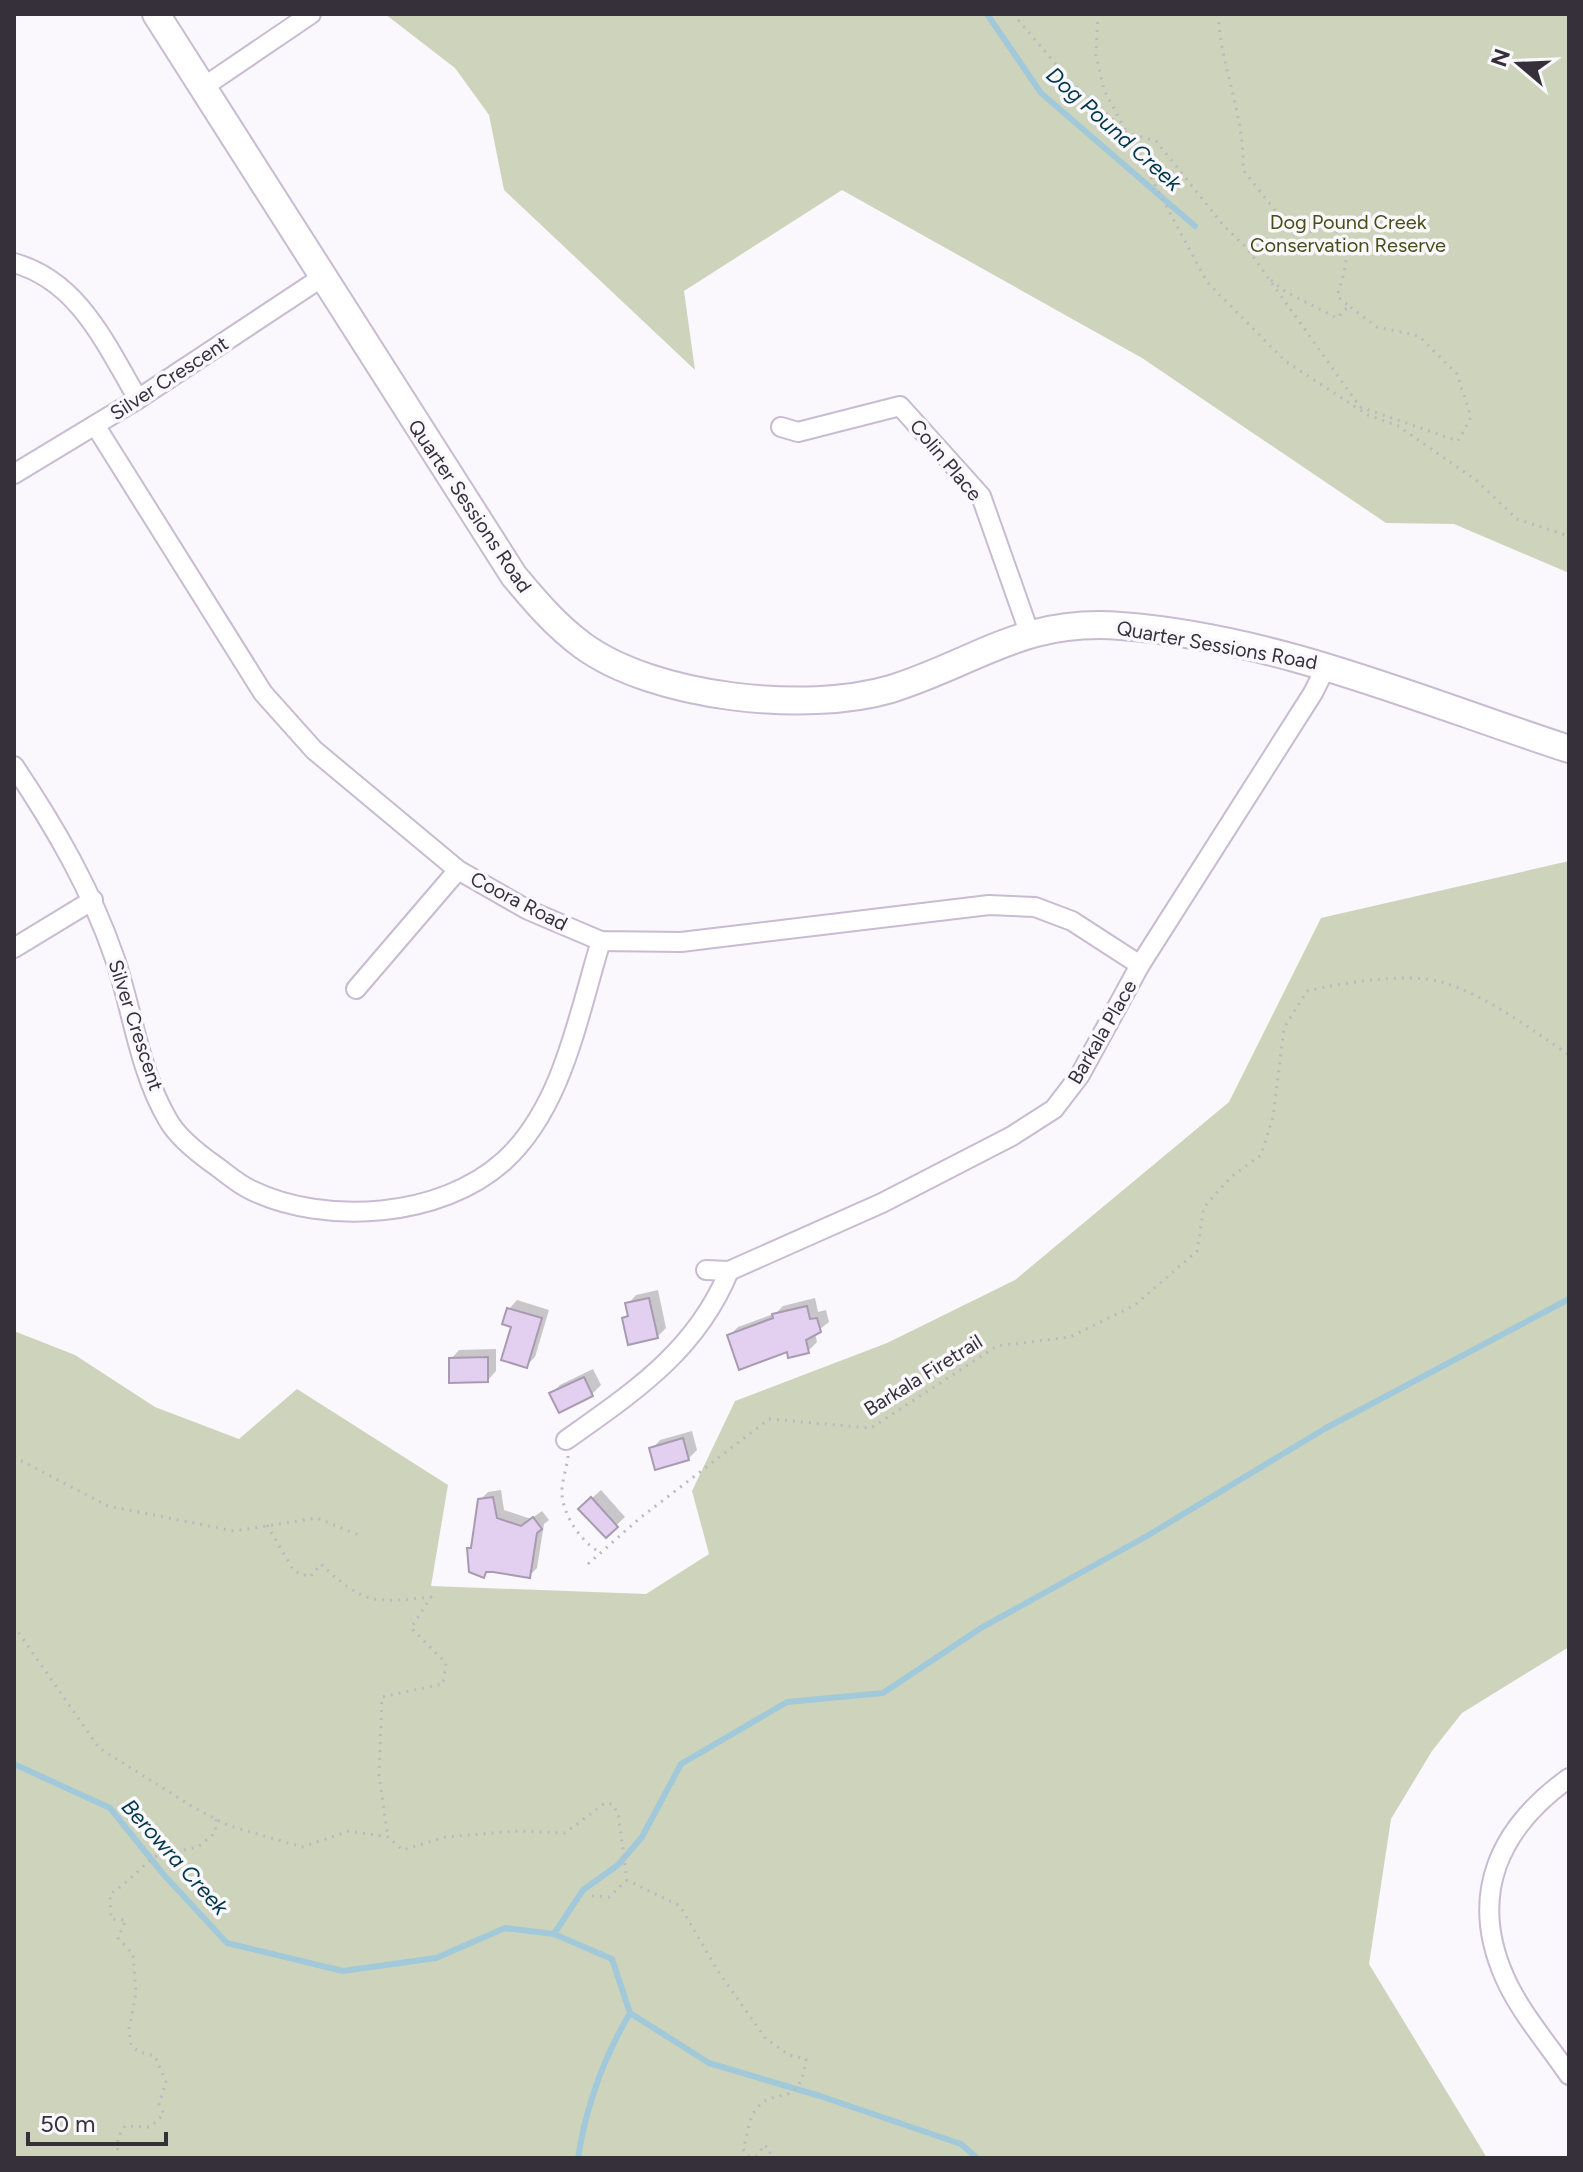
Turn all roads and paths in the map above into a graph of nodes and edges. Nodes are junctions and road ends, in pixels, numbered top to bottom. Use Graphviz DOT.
graph roads {
  1 [pos="156,14"];
  2 [pos="311,14"];
  3 [pos="1013,14"];
  4 [pos="1098,14"];
  5 [pos="1218,14"];
  6 [pos="202,88"];
  7 [pos="1124,130"];
  8 [pos="14,263"];
  9 [pos="1264,274"];
  10 [pos="321,278"];
  11 [pos="1349,306"];
  12 [pos="138,399"];
  13 [pos="95,425"];
  14 [pos="781,427"];
  15 [pos="14,474"];
  16 [pos="1569,536"];
  17 [pos="1029,632"];
  18 [pos="1327,665"];
  19 [pos="1569,749"];
  20 [pos="14,766"];
  21 [pos="458,870"];
  22 [pos="93,900"];
  23 [pos="601,941"];
  24 [pos="14,948"];
  25 [pos="1140,965"];
  26 [pos="356,989"];
  27 [pos="1569,1055"];
  28 [pos="706,1270"];
  29 [pos="729,1271"];
  30 [pos="566,1440"];
  31 [pos="14,1457"];
  32 [pos="267,1525"];
  33 [pos="361,1536"];
  34 [pos="601,1553"];
  35 [pos="588,1564"];
  36 [pos="14,1626"];
  37 [pos="1569,1778"];
  38 [pos="216,1819"];
  39 [pos="388,1837"];
  40 [pos="627,1880"];
  41 [pos="592,1896"];
  42 [pos="1569,2075"];
  43 [pos="117,2158"];
  44 [pos="770,2158"];
  1 -- 6 [label="main road, Quarter Sessions Road"];
  2 -- 6 [label="street"];
  3 -- 7 [label="path"];
  4 -- 7 [label="path"];
  5 -- 11 [label="path"];
  6 -- 10 [label="main road, Quarter Sessions Road"];
  7 -- 9 [label="path"];
  7 -- 16 [label="path"];
  8 -- 12 [label="street"];
  9 -- 11 [label="path"];
  9 -- 11 [label="path"];
  10 -- 12 [label="street, Silver Crescent"];
  10 -- 17 [label="main road, Quarter Sessions Road"];
  12 -- 13 [label="street, Silver Crescent"];
  13 -- 15 [label="street, Silver Crescent"];
  13 -- 21 [label="street, Coora Road"];
  14 -- 17 [label="street, Colin Place"];
  17 -- 18 [label="main road, Quarter Sessions Road"];
  18 -- 19 [label="main road, Quarter Sessions Road"];
  18 -- 25 [label="street, Barkala Place"];
  20 -- 22 [label="street, Silver Crescent"];
  21 -- 23 [label="street, Coora Road"];
  21 -- 26 [label="street"];
  22 -- 23 [label="street, Silver Crescent"];
  22 -- 24 [label="street"];
  23 -- 25 [label="street, Coora Road"];
  25 -- 29 [label="street, Barkala Place"];
  27 -- 34 [label="path, Barkala Firetrail"];
  28 -- 29 [label="street, Barkala Place"];
  29 -- 30 [label="street"];
  30 -- 34 [label="path"];
  31 -- 32 [label="path"];
  32 -- 33 [label="path"];
  32 -- 39 [label="path"];
  34 -- 35 [label="path, Barkala Firetrail"];
  36 -- 38 [label="path"];
  37 -- 42 [label="street"];
  38 -- 39 [label="path"];
  38 -- 43 [label="path"];
  39 -- 40 [label="path"];
  40 -- 41 [label="path"];
  40 -- 44 [label="path"];
}
